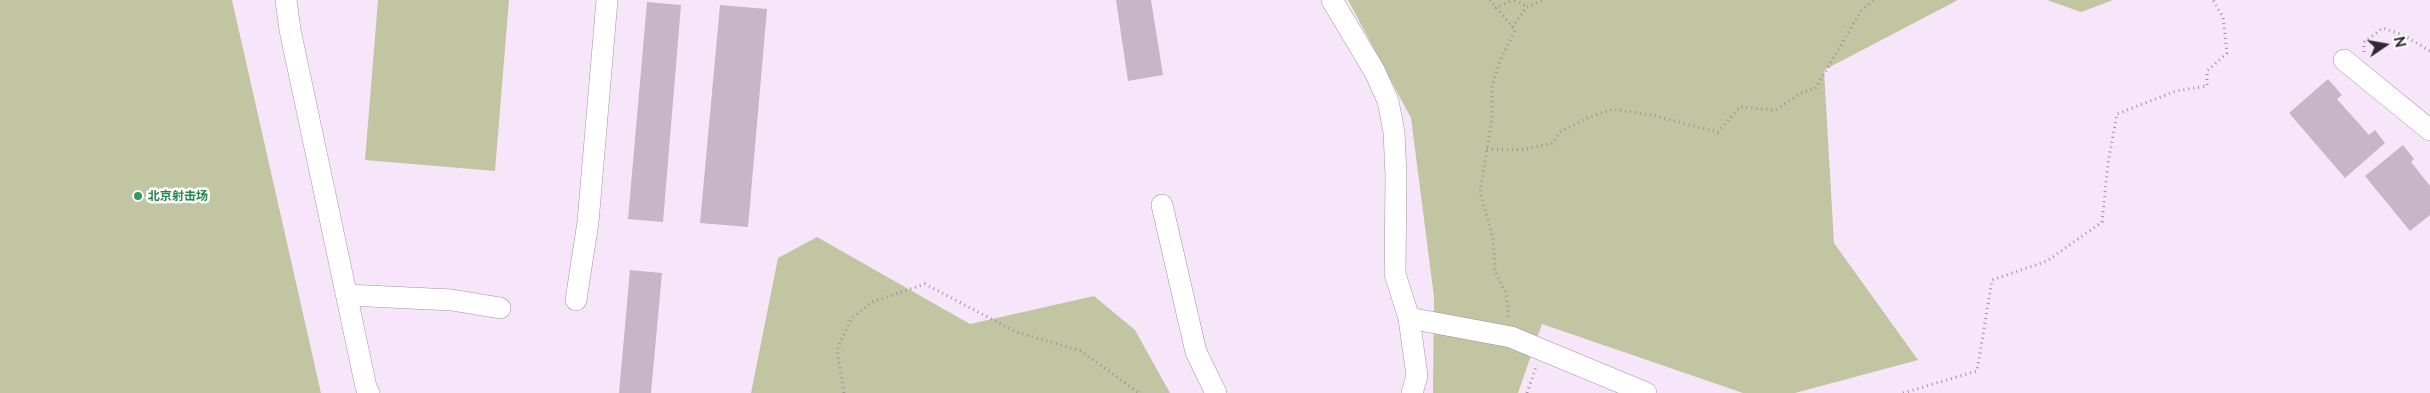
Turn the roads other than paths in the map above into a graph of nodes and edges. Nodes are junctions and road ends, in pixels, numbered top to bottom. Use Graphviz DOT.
graph roads {
  1 [pos="286,0"];
  2 [pos="607,0"];
  3 [pos="1332,0"];
  4 [pos="2344,60"];
  5 [pos="2430,130"];
  6 [pos="1162,205"];
  7 [pos="347,296"];
  8 [pos="576,300"];
  9 [pos="500,308"];
  10 [pos="1410,318"];
  11 [pos="369,393"];
  12 [pos="1216,393"];
  13 [pos="1412,393"];
  14 [pos="1646,393"];
  1 -- 7 [label="street"];
  2 -- 8 [label="street"];
  3 -- 10 [label="street"];
  4 -- 5 [label="street"];
  6 -- 12 [label="street"];
  7 -- 9 [label="street"];
  7 -- 11 [label="street"];
  10 -- 13 [label="street"];
  10 -- 14 [label="street"];
}
